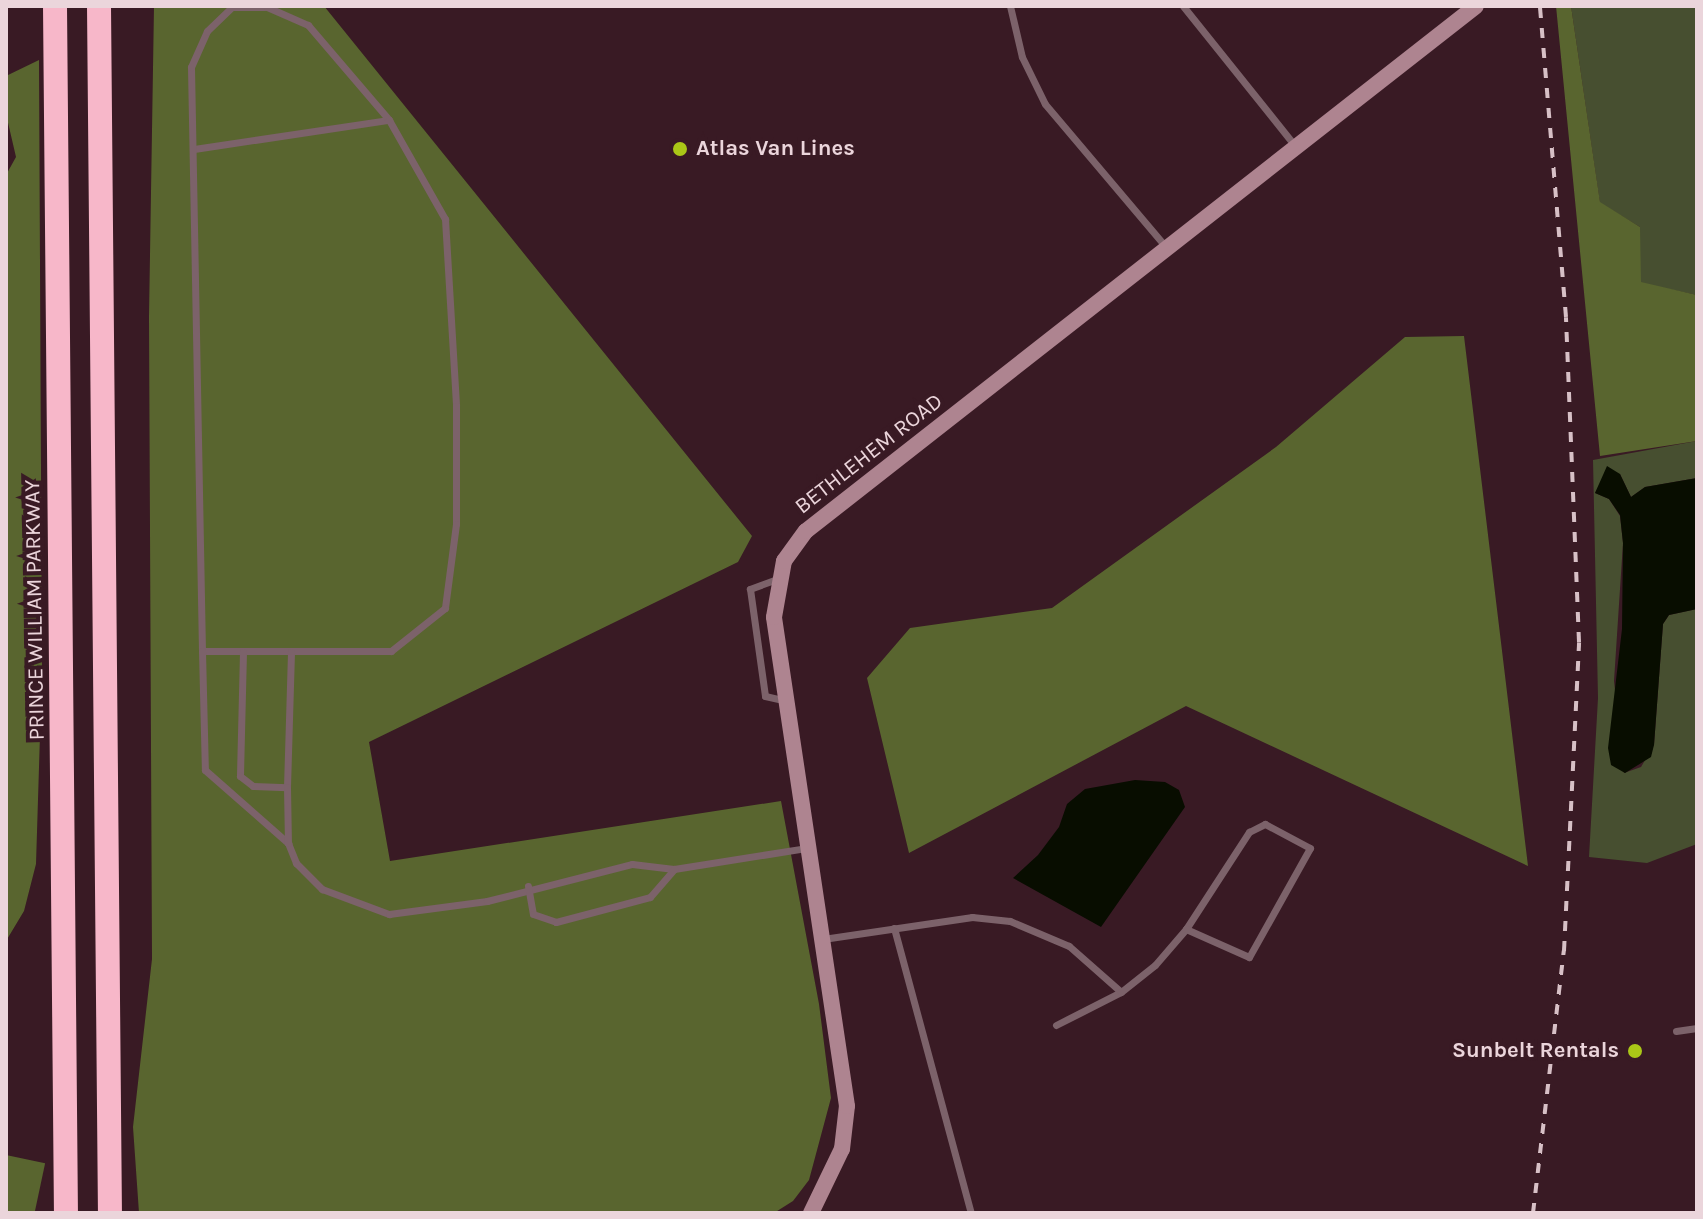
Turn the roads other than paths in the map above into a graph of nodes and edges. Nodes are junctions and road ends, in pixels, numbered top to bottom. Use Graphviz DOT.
graph roads {
  1 [pos="55,6"];
  2 [pos="99,6"];
  3 [pos="1010,6"];
  4 [pos="1183,6"];
  5 [pos="1476,6"];
  6 [pos="389,120"];
  7 [pos="1295,146"];
  8 [pos="194,149"];
  9 [pos="1166,247"];
  10 [pos="777,579"];
  11 [pos="202,651"];
  12 [pos="243,652"];
  13 [pos="291,652"];
  14 [pos="786,701"];
  15 [pos="287,787"];
  16 [pos="288,843"];
  17 [pos="809,848"];
  18 [pos="674,869"];
  19 [pos="528,886"];
  20 [pos="894,928"];
  21 [pos="1186,929"];
  22 [pos="823,939"];
  23 [pos="1121,992"];
  24 [pos="1056,1025"];
  25 [pos="1697,1028"];
  26 [pos="1676,1031"];
  27 [pos="66,1213"];
  28 [pos="110,1213"];
  29 [pos="811,1213"];
  30 [pos="971,1213"];
  1 -- 27 [label="highway, PRINCE WILLIAM PARKWAY"];
  2 -- 28 [label="highway"];
  3 -- 9 [label="lane"];
  4 -- 7 [label="lane"];
  5 -- 7 [label="street, BETHLEHEM ROAD"];
  6 -- 8 [label="lane"];
  6 -- 8 [label="lane"];
  6 -- 13 [label="lane"];
  7 -- 9 [label="street, BETHLEHEM ROAD"];
  8 -- 11 [label="lane"];
  9 -- 10 [label="street, BETHLEHEM ROAD"];
  10 -- 14 [label="street, BETHLEHEM ROAD"];
  10 -- 14 [label="lane"];
  11 -- 12 [label="lane"];
  11 -- 16 [label="lane"];
  12 -- 13 [label="lane"];
  12 -- 15 [label="lane"];
  13 -- 15 [label="lane"];
  14 -- 17 [label="street, BETHLEHEM ROAD"];
  15 -- 16 [label="lane"];
  16 -- 19 [label="lane"];
  17 -- 18 [label="lane"];
  17 -- 22 [label="street, BETHLEHEM ROAD"];
  18 -- 19 [label="lane"];
  18 -- 19 [label="lane"];
  20 -- 22 [label="lane"];
  20 -- 23 [label="lane"];
  20 -- 30 [label="lane"];
  21 -- 21 [label="lane"];
  21 -- 23 [label="lane"];
  22 -- 29 [label="street, BETHLEHEM ROAD"];
  23 -- 24 [label="lane"];
  25 -- 26 [label="lane"];
}
